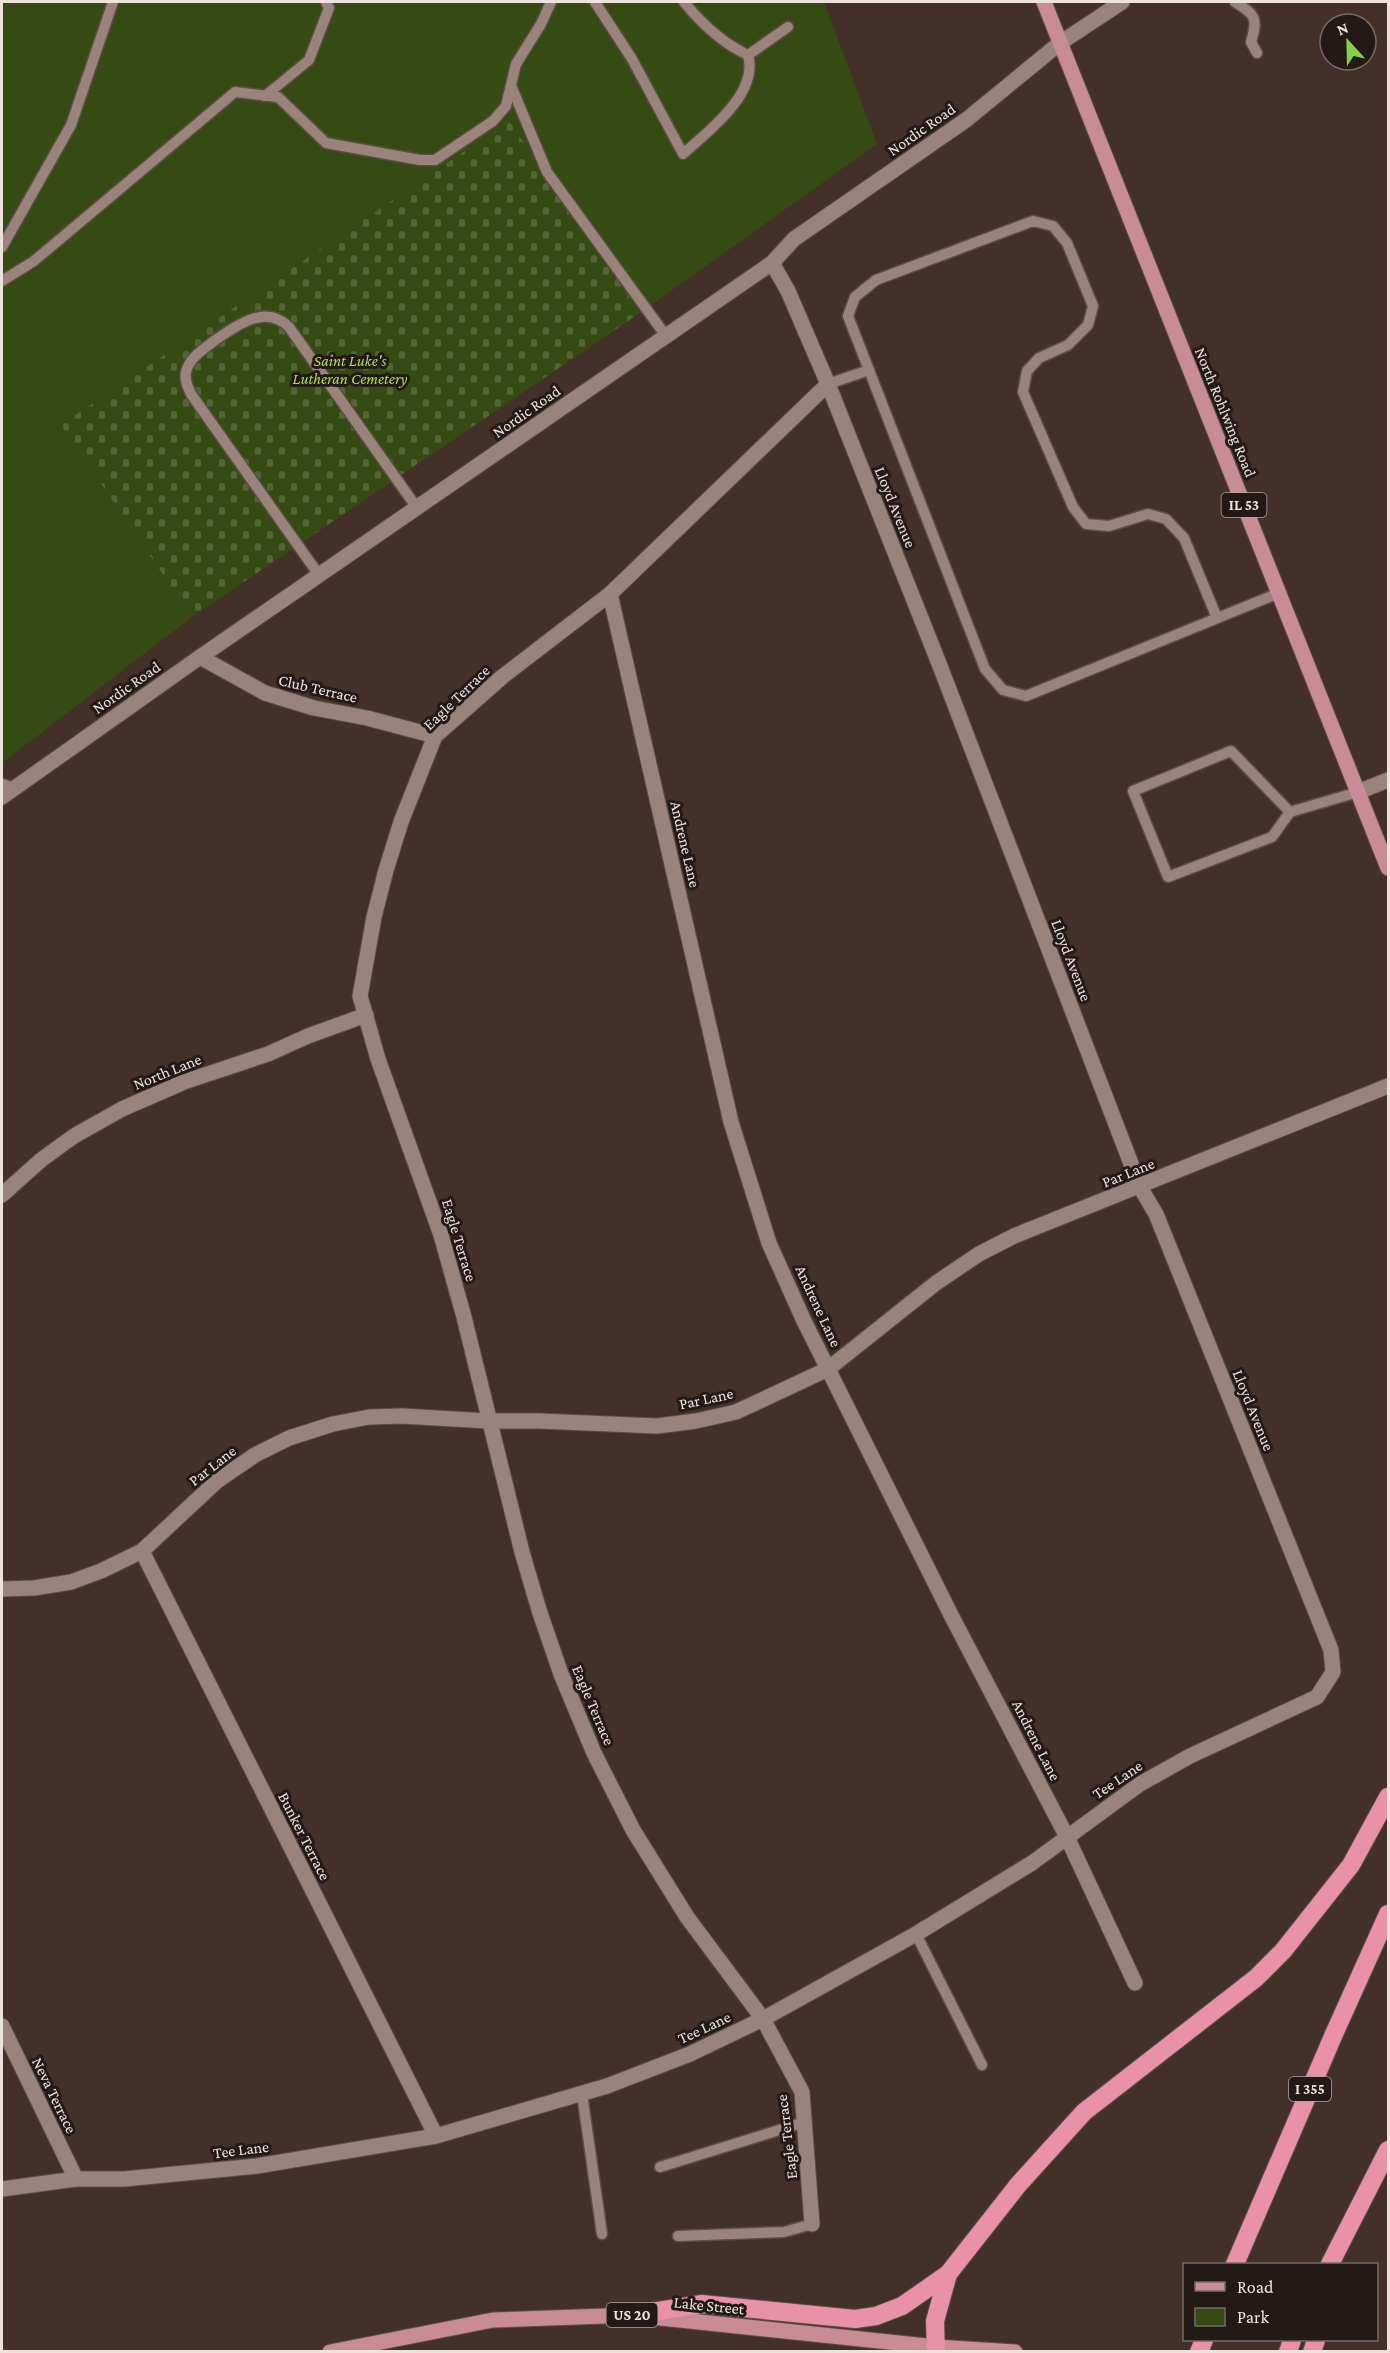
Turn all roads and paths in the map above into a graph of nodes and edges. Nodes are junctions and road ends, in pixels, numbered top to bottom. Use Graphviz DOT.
graph roads {
  1 [pos="112,2"];
  2 [pos="327,2"];
  3 [pos="551,2"];
  4 [pos="595,2"];
  5 [pos="684,2"];
  6 [pos="1044,2"];
  7 [pos="1122,2"];
  8 [pos="1235,2"];
  9 [pos="788,27"];
  10 [pos="1060,43"];
  11 [pos="1257,53"];
  12 [pos="748,55"];
  13 [pos="512,88"];
  14 [pos="265,96"];
  15 [pos="2,247"];
  16 [pos="772,263"];
  17 [pos="2,281"];
  18 [pos="666,336"];
  19 [pos="869,370"];
  20 [pos="828,384"];
  21 [pos="417,508"];
  22 [pos="319,575"];
  23 [pos="1279,593"];
  24 [pos="610,594"];
  25 [pos="1217,618"];
  26 [pos="200,657"];
  27 [pos="435,736"];
  28 [pos="1389,780"];
  29 [pos="6,790"];
  30 [pos="1358,792"];
  31 [pos="1290,812"];
  32 [pos="1389,868"];
  33 [pos="366,1015"];
  34 [pos="1389,1086"];
  35 [pos="1140,1187"];
  36 [pos="2,1195"];
  37 [pos="828,1369"];
  38 [pos="489,1421"];
  39 [pos="142,1551"];
  40 [pos="2,1589"];
  41 [pos="1333,1672"];
  42 [pos="1389,1797"];
  43 [pos="1067,1838"];
  44 [pos="1389,1914"];
  45 [pos="916,1934"];
  46 [pos="1135,1983"];
  47 [pos="764,2019"];
  48 [pos="2,2026"];
  49 [pos="982,2065"];
  50 [pos="582,2094"];
  51 [pos="805,2122"];
  52 [pos="436,2136"];
  53 [pos="1389,2150"];
  54 [pos="660,2167"];
  55 [pos="76,2179"];
  56 [pos="2,2189"];
  57 [pos="813,2224"];
  58 [pos="1350,2229"];
  59 [pos="602,2234"];
  60 [pos="678,2236"];
  61 [pos="1236,2263"];
  62 [pos="1331,2263"];
  63 [pos="1342,2263"];
  64 [pos="948,2274"];
  65 [pos="633,2315"];
  66 [pos="936,2349"];
  67 [pos="330,2352"];
  68 [pos="1015,2352"];
  1 -- 15 [label="lane"];
  2 -- 14 [label="lane"];
  3 -- 13 [label="lane"];
  4 -- 12 [label="lane"];
  5 -- 12 [label="lane"];
  6 -- 10 [label="main road, North Rohlwing Road / IL 53"];
  7 -- 10 [label="street, Nordic Road"];
  8 -- 11 [label="lane"];
  9 -- 12 [label="lane"];
  10 -- 16 [label="street, Nordic Road"];
  10 -- 23 [label="main road, North Rohlwing Road / IL 53"];
  13 -- 14 [label="lane"];
  13 -- 18 [label="lane"];
  14 -- 17 [label="lane"];
  16 -- 18 [label="street, Nordic Road"];
  16 -- 20 [label="street, Lloyd Avenue"];
  18 -- 21 [label="street, Nordic Road"];
  19 -- 20 [label="lane"];
  19 -- 25 [label="lane"];
  19 -- 25 [label="lane"];
  20 -- 24 [label="street, Eagle Terrace"];
  20 -- 35 [label="street, Lloyd Avenue"];
  21 -- 22 [label="street, Nordic Road"];
  21 -- 22 [label="lane"];
  22 -- 26 [label="street, Nordic Road"];
  23 -- 25 [label="lane"];
  23 -- 30 [label="main road, North Rohlwing Road / IL 53"];
  24 -- 27 [label="street, Eagle Terrace"];
  24 -- 37 [label="street, Andrene Lane"];
  26 -- 27 [label="street, Club Terrace"];
  26 -- 29 [label="street, Nordic Road"];
  27 -- 33 [label="street, Eagle Terrace"];
  28 -- 30 [label="street"];
  30 -- 31 [label="lane"];
  30 -- 32 [label="main road, North Rohlwing Road / IL 53"];
  31 -- 31 [label="lane"];
  33 -- 36 [label="street, North Lane"];
  33 -- 38 [label="street, Eagle Terrace"];
  34 -- 35 [label="street, Par Lane"];
  35 -- 37 [label="street, Par Lane"];
  35 -- 41 [label="street, Lloyd Avenue"];
  37 -- 38 [label="street, Par Lane"];
  37 -- 43 [label="street, Andrene Lane"];
  38 -- 39 [label="street, Par Lane"];
  38 -- 47 [label="street, Eagle Terrace"];
  39 -- 40 [label="street, Par Lane"];
  39 -- 52 [label="street, Bunker Terrace"];
  41 -- 43 [label="street, Tee Lane"];
  42 -- 64 [label="highway"];
  43 -- 45 [label="street, Tee Lane"];
  43 -- 46 [label="street, Andrene Lane"];
  44 -- 61 [label="highway, I 355"];
  45 -- 47 [label="street, Tee Lane"];
  45 -- 49 [label="lane"];
  47 -- 50 [label="street, Tee Lane"];
  47 -- 51 [label="street, Eagle Terrace"];
  48 -- 55 [label="street, Neva Terrace"];
  50 -- 52 [label="street, Tee Lane"];
  50 -- 59 [label="lane"];
  51 -- 54 [label="lane"];
  51 -- 57 [label="street, Eagle Terrace"];
  52 -- 55 [label="street, Tee Lane"];
  53 -- 58 [label="highway"];
  55 -- 56 [label="street, Tee Lane"];
  57 -- 60 [label="lane"];
  58 -- 62 [label="highway"];
  58 -- 63 [label="highway"];
  64 -- 65 [label="highway"];
  64 -- 66 [label="highway"];
  65 -- 66 [label="main road, Lake Street / US 20"];
  65 -- 67 [label="main road, Lake Street / US 20"];
  66 -- 68 [label="main road, Lake Street / US 20"];
}
